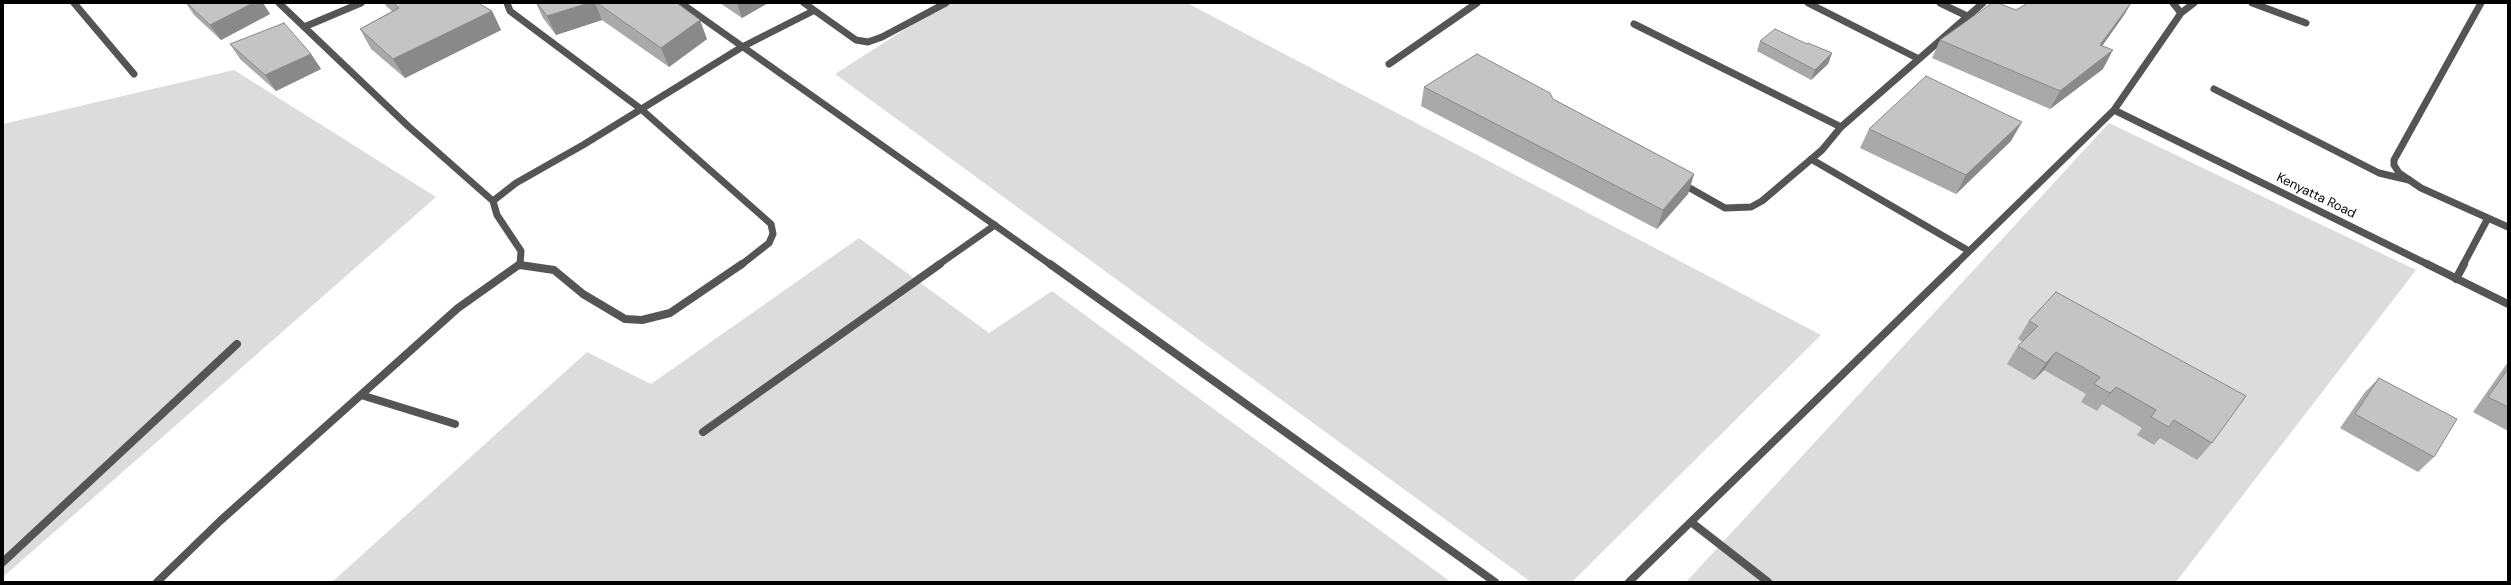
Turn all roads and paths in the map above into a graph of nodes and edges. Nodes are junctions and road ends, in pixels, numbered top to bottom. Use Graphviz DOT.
graph roads {
  1 [pos="74,3"];
  2 [pos="278,3"];
  3 [pos="361,3"];
  4 [pos="506,3"];
  5 [pos="681,3"];
  6 [pos="804,3"];
  7 [pos="946,3"];
  8 [pos="1477,3"];
  9 [pos="1808,3"];
  10 [pos="1940,3"];
  11 [pos="1983,3"];
  12 [pos="2173,3"];
  13 [pos="2194,3"];
  14 [pos="2252,3"];
  15 [pos="2481,3"];
  16 [pos="813,11"];
  17 [pos="2181,13"];
  18 [pos="1967,16"];
  19 [pos="2306,23"];
  20 [pos="1634,24"];
  21 [pos="304,27"];
  22 [pos="742,47"];
  23 [pos="1920,59"];
  24 [pos="1389,64"];
  25 [pos="134,74"];
  26 [pos="2214,89"];
  27 [pos="641,109"];
  28 [pos="2114,110"];
  29 [pos="1841,127"];
  30 [pos="1811,159"];
  31 [pos="1675,180"];
  32 [pos="2408,180"];
  33 [pos="493,201"];
  34 [pos="2488,218"];
  35 [pos="994,226"];
  36 [pos="2508,227"];
  37 [pos="1969,251"];
  38 [pos="520,265"];
  39 [pos="2456,279"];
  40 [pos="2508,304"];
  41 [pos="237,344"];
  42 [pos="361,395"];
  43 [pos="454,424"];
  44 [pos="703,432"];
  45 [pos="1691,522"];
  46 [pos="3,562"];
  47 [pos="157,582"];
  48 [pos="1495,582"];
  49 [pos="1629,582"];
  50 [pos="1768,582"];
  1 -- 25 [label="street"];
  2 -- 21 [label="street"];
  3 -- 21 [label="street"];
  4 -- 27 [label="street"];
  5 -- 22 [label="street"];
  6 -- 16 [label="street"];
  7 -- 16 [label="street"];
  8 -- 24 [label="street"];
  9 -- 23 [label="street"];
  10 -- 18 [label="street"];
  11 -- 18 [label="street"];
  12 -- 17 [label="street"];
  13 -- 17 [label="street"];
  14 -- 19 [label="street"];
  15 -- 32 [label="street"];
  16 -- 22 [label="street"];
  17 -- 28 [label="street"];
  18 -- 23 [label="street"];
  20 -- 29 [label="street"];
  21 -- 33 [label="street"];
  22 -- 27 [label="street"];
  22 -- 35 [label="street"];
  23 -- 29 [label="street"];
  26 -- 32 [label="street"];
  27 -- 33 [label="street"];
  27 -- 38 [label="street"];
  28 -- 37 [label="street"];
  28 -- 39 [label="street, Kenyatta Road"];
  29 -- 30 [label="street"];
  30 -- 31 [label="street"];
  30 -- 37 [label="street"];
  32 -- 34 [label="street"];
  33 -- 38 [label="street"];
  34 -- 36 [label="street"];
  34 -- 39 [label="street"];
  35 -- 44 [label="street"];
  35 -- 48 [label="street"];
  37 -- 45 [label="street"];
  38 -- 42 [label="street"];
  39 -- 40 [label="street, Kenyatta Road"];
  41 -- 46 [label="street"];
  42 -- 43 [label="street"];
  42 -- 47 [label="street"];
  45 -- 49 [label="street"];
  45 -- 50 [label="street"];
}
